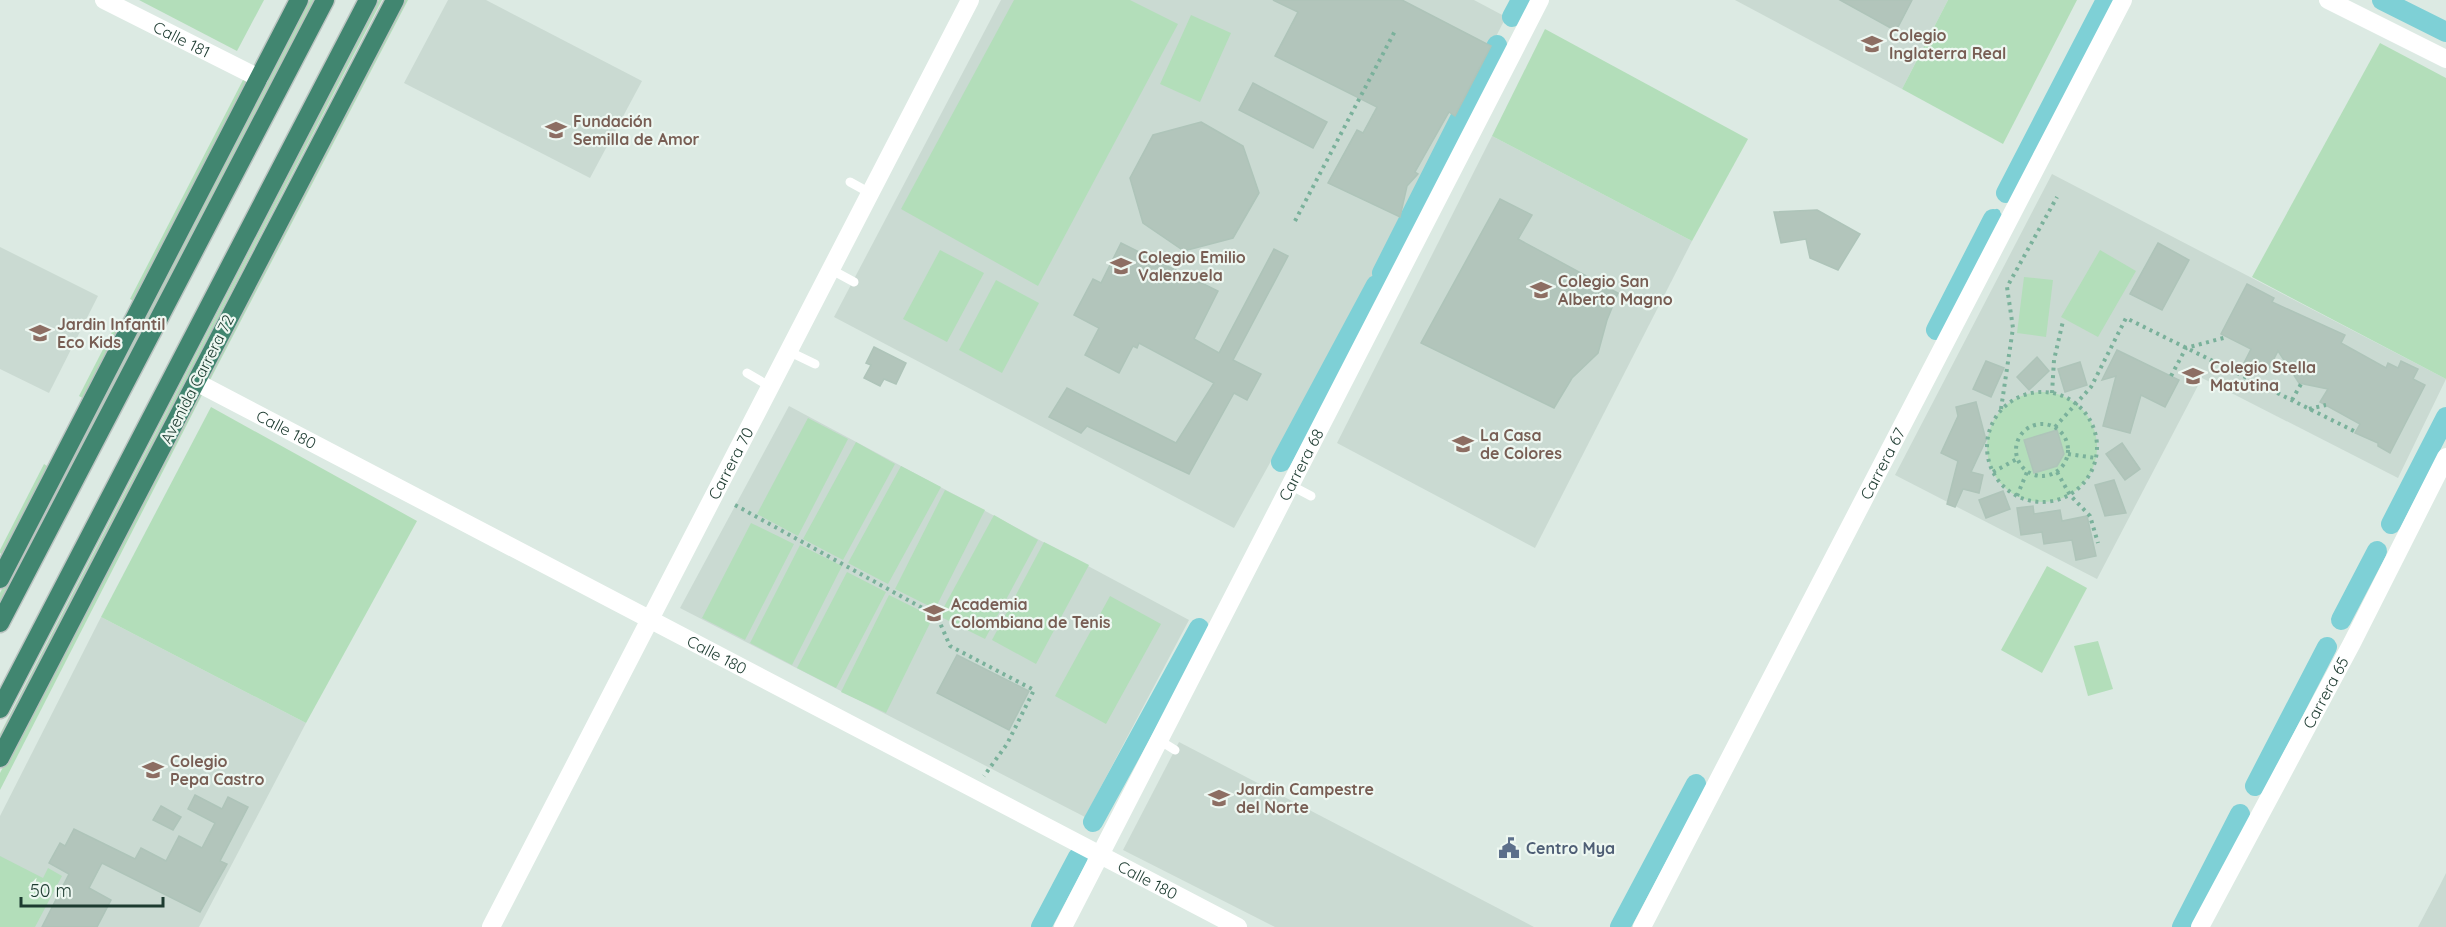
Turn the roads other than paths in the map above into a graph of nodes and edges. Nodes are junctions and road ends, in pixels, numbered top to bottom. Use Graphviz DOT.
graph roads {
  1 [pos="104,0"];
  2 [pos="299,0"];
  3 [pos="325,0"];
  4 [pos="368,0"];
  5 [pos="395,0"];
  6 [pos="970,0"];
  7 [pos="1540,0"];
  8 [pos="2123,0"];
  9 [pos="2328,0"];
  10 [pos="2446,59"];
  11 [pos="259,78"];
  12 [pos="850,182"];
  13 [pos="870,193"];
  14 [pos="830,269"];
  15 [pos="854,282"];
  16 [pos="788,351"];
  17 [pos="815,364"];
  18 [pos="747,373"];
  19 [pos="196,382"];
  20 [pos="769,386"];
  21 [pos="2446,457"];
  22 [pos="1290,485"];
  23 [pos="1311,496"];
  24 [pos="0,579"];
  25 [pos="648,619"];
  26 [pos="0,623"];
  27 [pos="0,709"];
  28 [pos="1159,740"];
  29 [pos="1175,750"];
  30 [pos="0,758"];
  31 [pos="1100,855"];
  32 [pos="491,927"];
  33 [pos="1063,927"];
  34 [pos="1239,927"];
  35 [pos="1642,927"];
  36 [pos="2200,927"];
  1 -- 11 [label="street, Calle 181"];
  2 -- 11 [label="highway"];
  3 -- 26 [label="highway"];
  4 -- 27 [label="highway, Avenida Carrera 72"];
  5 -- 19 [label="highway, Avenida Carrera 72"];
  6 -- 13 [label="street, Carrera 70"];
  7 -- 22 [label="street, Carrera 68"];
  8 -- 35 [label="street, Carrera 67"];
  9 -- 10 [label="street"];
  11 -- 24 [label="highway"];
  12 -- 13 [label="lane"];
  13 -- 14 [label="street, Carrera 70"];
  14 -- 15 [label="lane"];
  14 -- 16 [label="street, Carrera 70"];
  16 -- 17 [label="lane"];
  16 -- 20 [label="street, Carrera 70"];
  18 -- 20 [label="lane"];
  19 -- 25 [label="street, Calle 180"];
  19 -- 30 [label="highway, Avenida Carrera 72"];
  20 -- 25 [label="street, Carrera 70"];
  21 -- 36 [label="street, Carrera 65"];
  22 -- 23 [label="lane"];
  22 -- 28 [label="street, Carrera 68"];
  25 -- 31 [label="street, Calle 180"];
  25 -- 32 [label="street, Carrera 70"];
  28 -- 29 [label="lane"];
  28 -- 31 [label="street, Carrera 68"];
  31 -- 33 [label="street, Carrera 68"];
  31 -- 34 [label="street, Calle 180"];
}
